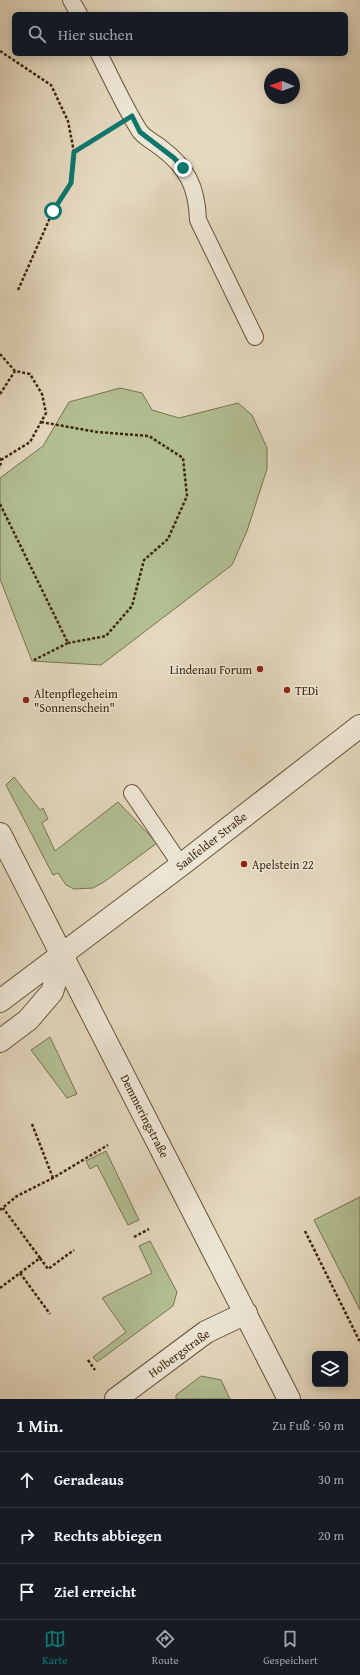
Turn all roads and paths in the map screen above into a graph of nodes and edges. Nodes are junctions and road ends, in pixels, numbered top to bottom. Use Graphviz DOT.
graph roads {
  1 [pos="71,0"];
  2 [pos="77,12"];
  3 [pos="0,50"];
  4 [pos="100,56"];
  5 [pos="132,116"];
  6 [pos="74,152"];
  7 [pos="18,290"];
  8 [pos="255,337"];
  9 [pos="0,354"];
  10 [pos="15,371"];
  11 [pos="0,394"];
  12 [pos="41,422"];
  13 [pos="1,459"];
  14 [pos="0,468"];
  15 [pos="0,504"];
  16 [pos="68,643"];
  17 [pos="32,661"];
  18 [pos="360,726"];
  19 [pos="132,793"];
  20 [pos="0,834"];
  21 [pos="181,865"];
  22 [pos="62,955"];
  23 [pos="0,1001"];
  24 [pos="0,1041"];
  25 [pos="32,1124"];
  26 [pos="108,1145"];
  27 [pos="53,1178"];
  28 [pos="1,1209"];
  29 [pos="149,1229"];
  30 [pos="305,1231"];
  31 [pos="134,1237"];
  32 [pos="74,1250"];
  33 [pos="40,1258"];
  34 [pos="20,1273"];
  35 [pos="0,1288"];
  36 [pos="246,1313"];
  37 [pos="50,1314"];
  38 [pos="360,1342"];
  39 [pos="88,1360"];
  40 [pos="95,1370"];
  41 [pos="116,1399"];
  42 [pos="289,1399"];
  1 -- 2 [label="lane"];
  3 -- 6 [label="path"];
  4 -- 5 [label="lane"];
  5 -- 6 [label="path"];
  5 -- 8 [label="lane"];
  6 -- 7 [label="path"];
  9 -- 10 [label="path"];
  10 -- 11 [label="path"];
  10 -- 12 [label="path"];
  12 -- 13 [label="path"];
  12 -- 16 [label="path"];
  13 -- 14 [label="path"];
  15 -- 16 [label="path"];
  16 -- 17 [label="path"];
  18 -- 21 [label="street, Saalfelder Straße"];
  19 -- 21 [label="lane"];
  20 -- 22 [label="street, Demmeringstraße"];
  21 -- 22 [label="street, Saalfelder Straße"];
  22 -- 23 [label="street, Saalfelder Straße"];
  22 -- 24 [label="street"];
  22 -- 36 [label="street, Demmeringstraße"];
  25 -- 27 [label="path"];
  26 -- 27 [label="path"];
  27 -- 28 [label="path"];
  28 -- 33 [label="path"];
  29 -- 31 [label="path"];
  30 -- 38 [label="path"];
  32 -- 33 [label="path"];
  33 -- 34 [label="path"];
  34 -- 35 [label="path"];
  34 -- 37 [label="path"];
  36 -- 41 [label="street, Holbergstraße"];
  36 -- 42 [label="street, Demmeringstraße"];
  39 -- 40 [label="path"];
}
